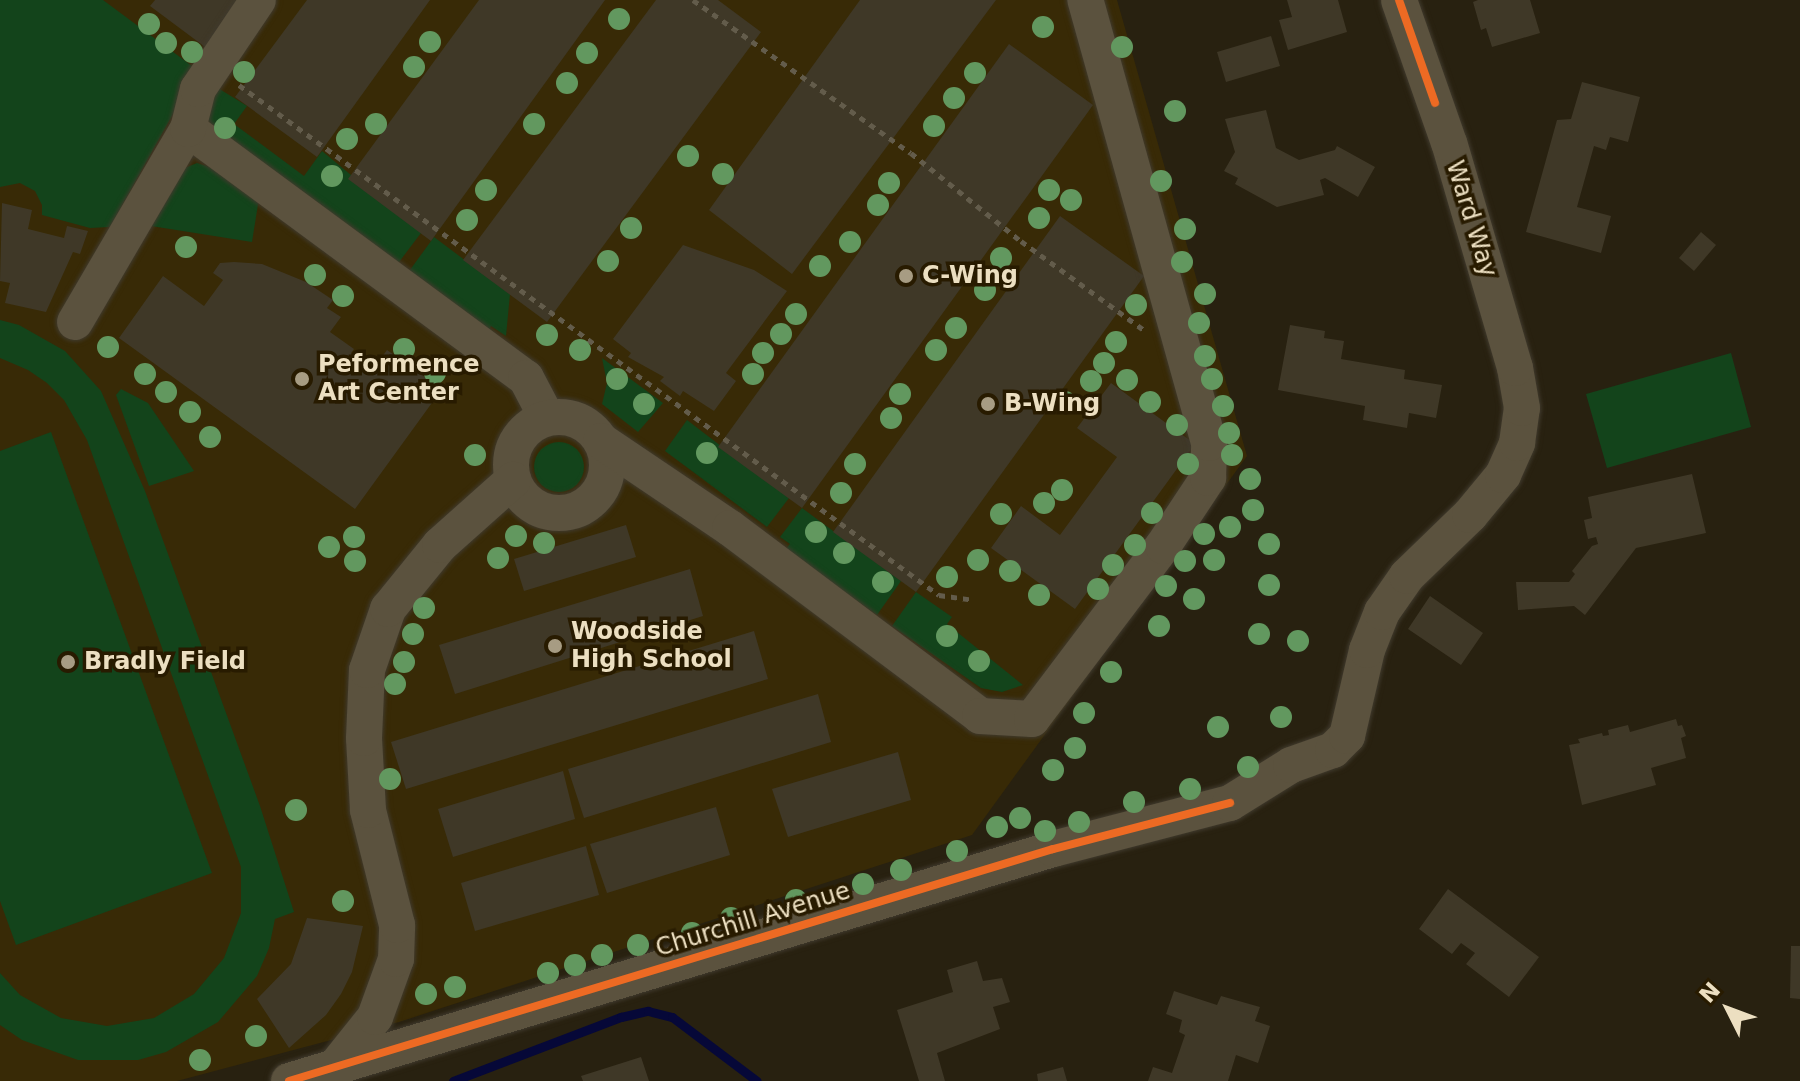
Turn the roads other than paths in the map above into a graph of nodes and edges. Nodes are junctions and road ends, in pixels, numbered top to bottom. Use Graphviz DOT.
graph roads {
  1 [pos="258,0"];
  2 [pos="1085,0"];
  3 [pos="1399,0"];
  4 [pos="188,129"];
  5 [pos="75,322"];
  6 [pos="547,418"];
  7 [pos="601,441"];
  8 [pos="513,480"];
  9 [pos="1230,803"];
  10 [pos="335,1067"];
  11 [pos="289,1081"];
  1 -- 4 [label="street"];
  2 -- 7 [label="street"];
  3 -- 9 [label="street, Ward Way"];
  4 -- 5 [label="street"];
  4 -- 6 [label="street"];
  6 -- 7 [label="street"];
  6 -- 8 [label="street"];
  7 -- 8 [label="street"];
  8 -- 10 [label="street"];
  9 -- 10 [label="street, Churchill Avenue"];
  10 -- 11 [label="street, Churchill Avenue"];
}
